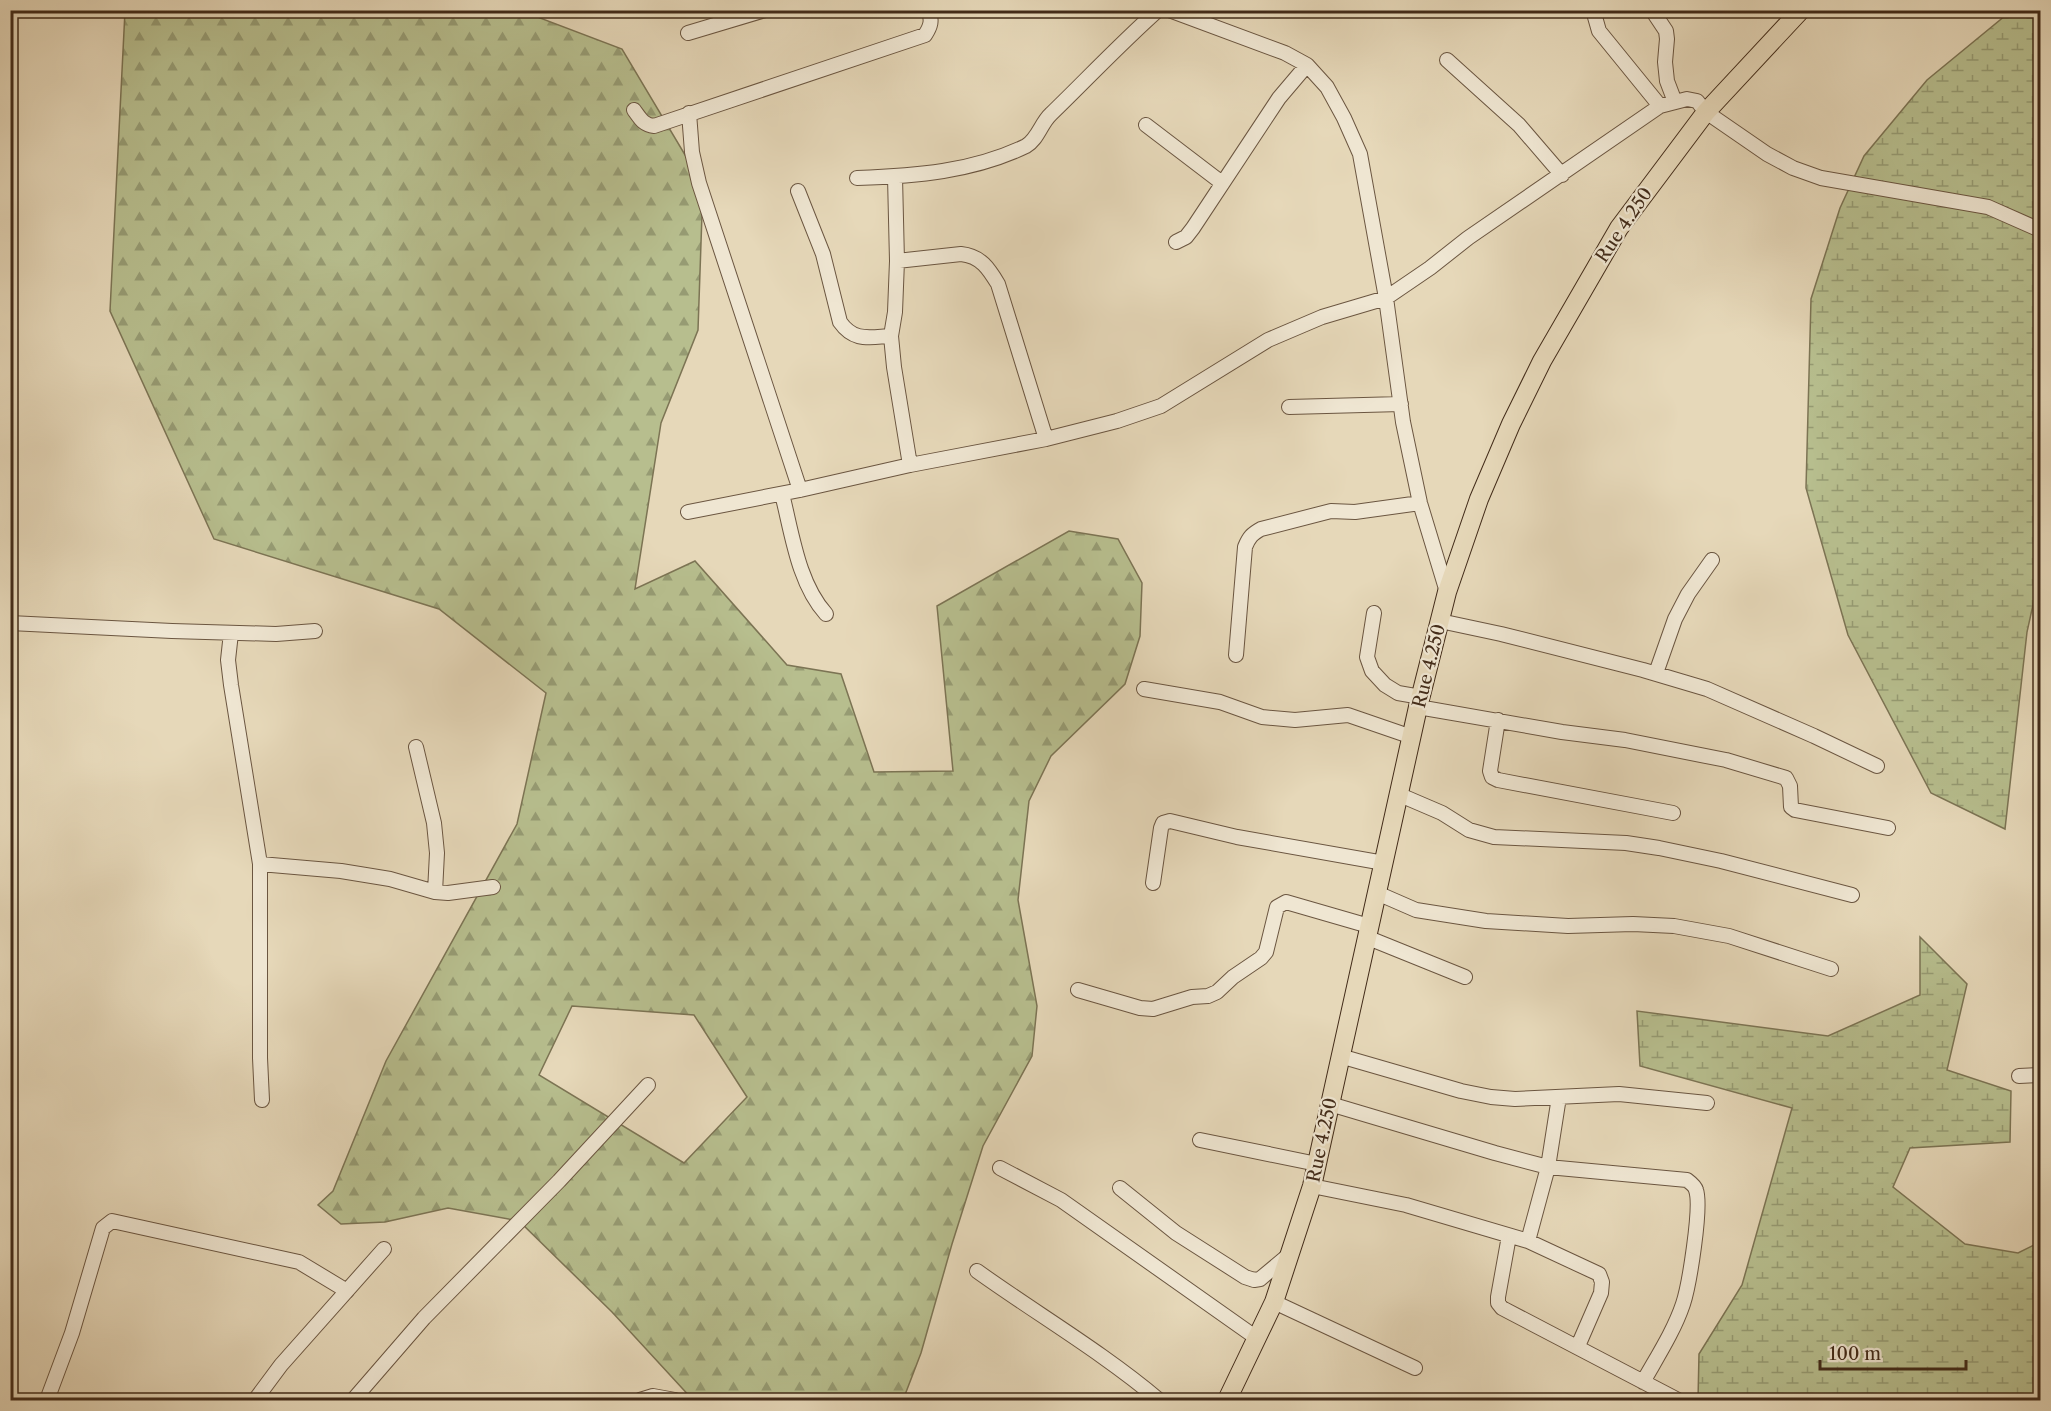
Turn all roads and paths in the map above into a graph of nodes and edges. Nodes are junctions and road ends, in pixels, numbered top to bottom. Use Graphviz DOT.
graph roads {
  1 [pos="765,10"];
  2 [pos="929,10"];
  3 [pos="1158,10"];
  4 [pos="1169,10"];
  5 [pos="1593,10"];
  6 [pos="1652,10"];
  7 [pos="1801,11"];
  8 [pos="688,33"];
  9 [pos="1447,60"];
  10 [pos="1307,64"];
  11 [pos="1675,102"];
  12 [pos="1660,106"];
  13 [pos="634,110"];
  14 [pos="1706,112"];
  15 [pos="689,113"];
  16 [pos="1146,125"];
  17 [pos="1562,175"];
  18 [pos="895,177"];
  19 [pos="857,178"];
  20 [pos="1221,183"];
  21 [pos="798,191"];
  22 [pos="2040,230"];
  23 [pos="1176,242"];
  24 [pos="897,261"];
  25 [pos="1386,298"];
  26 [pos="891,336"];
  27 [pos="1401,404"];
  28 [pos="1289,407"];
  29 [pos="1046,439"];
  30 [pos="910,465"];
  31 [pos="800,490"];
  32 [pos="782,494"];
  33 [pos="1420,502"];
  34 [pos="688,512"];
  35 [pos="1712,560"];
  36 [pos="1447,592"];
  37 [pos="1374,613"];
  38 [pos="826,614"];
  39 [pos="1440,621"];
  40 [pos="10,623"];
  41 [pos="315,631"];
  42 [pos="231,633"];
  43 [pos="1236,655"];
  44 [pos="1656,674"];
  45 [pos="1144,688"];
  46 [pos="1419,702"];
  47 [pos="1498,720"];
  48 [pos="1412,737"];
  49 [pos="416,747"];
  50 [pos="1877,766"];
  51 [pos="1400,795"];
  52 [pos="1673,813"];
  53 [pos="1888,828"];
  54 [pos="1384,863"];
  55 [pos="260,864"];
  56 [pos="1153,883"];
  57 [pos="493,887"];
  58 [pos="435,892"];
  59 [pos="1377,893"];
  60 [pos="1851,895"];
  61 [pos="1368,932"];
  62 [pos="1831,969"];
  63 [pos="1465,977"];
  64 [pos="1078,990"];
  65 [pos="1340,1056"];
  66 [pos="2040,1075"];
  67 [pos="2019,1076"];
  68 [pos="648,1085"];
  69 [pos="1559,1097"];
  70 [pos="262,1100"];
  71 [pos="1707,1103"];
  72 [pos="1330,1104"];
  73 [pos="1200,1140"];
  74 [pos="1317,1164"];
  75 [pos="1548,1167"];
  76 [pos="1000,1168"];
  77 [pos="1312,1186"];
  78 [pos="1120,1188"];
  79 [pos="1509,1236"];
  80 [pos="1528,1241"];
  81 [pos="384,1249"];
  82 [pos="1291,1253"];
  83 [pos="977,1271"];
  84 [pos="347,1291"];
  85 [pos="1274,1302"];
  86 [pos="1258,1339"];
  87 [pos="1578,1346"];
  88 [pos="1415,1368"];
  89 [pos="1643,1382"];
  90 [pos="47,1401"];
  91 [pos="255,1401"];
  92 [pos="353,1401"];
  93 [pos="640,1401"];
  94 [pos="675,1401"];
  95 [pos="1158,1401"];
  96 [pos="1227,1401"];
  97 [pos="1678,1401"];
  1 -- 8 [label="street"];
  2 -- 15 [label="street"];
  3 -- 18 [label="street"];
  4 -- 10 [label="street"];
  5 -- 12 [label="street"];
  6 -- 11 [label="street"];
  7 -- 14 [label="main road, Rue 4.250"];
  9 -- 17 [label="street"];
  10 -- 20 [label="street"];
  10 -- 25 [label="street"];
  11 -- 12 [label="street"];
  11 -- 14 [label="street"];
  12 -- 17 [label="street"];
  13 -- 15 [label="street"];
  14 -- 22 [label="street"];
  14 -- 36 [label="main road, Rue 4.250"];
  15 -- 31 [label="street"];
  16 -- 20 [label="street"];
  17 -- 25 [label="street"];
  18 -- 19 [label="street"];
  18 -- 24 [label="street"];
  20 -- 23 [label="street"];
  21 -- 26 [label="street"];
  24 -- 26 [label="street"];
  24 -- 29 [label="street"];
  25 -- 27 [label="street"];
  25 -- 29 [label="street"];
  26 -- 30 [label="street"];
  27 -- 28 [label="street"];
  27 -- 33 [label="street"];
  29 -- 30 [label="street"];
  30 -- 31 [label="street"];
  31 -- 32 [label="street"];
  32 -- 34 [label="street"];
  32 -- 38 [label="street"];
  33 -- 36 [label="street"];
  33 -- 43 [label="street"];
  35 -- 44 [label="street"];
  36 -- 39 [label="main road, Rue 4.250"];
  37 -- 46 [label="street"];
  39 -- 44 [label="street"];
  39 -- 46 [label="main road, Rue 4.250"];
  40 -- 42 [label="street"];
  41 -- 42 [label="street"];
  42 -- 55 [label="street"];
  44 -- 50 [label="street"];
  45 -- 48 [label="street"];
  46 -- 47 [label="street"];
  46 -- 48 [label="main road, Rue 4.250"];
  47 -- 52 [label="street"];
  47 -- 53 [label="street"];
  48 -- 51 [label="main road, Rue 4.250"];
  49 -- 58 [label="street"];
  51 -- 54 [label="main road, Rue 4.250"];
  51 -- 60 [label="street"];
  54 -- 56 [label="street"];
  54 -- 59 [label="main road, Rue 4.250"];
  55 -- 58 [label="street"];
  55 -- 70 [label="street"];
  57 -- 58 [label="street"];
  59 -- 61 [label="main road, Rue 4.250"];
  59 -- 62 [label="street"];
  61 -- 63 [label="street"];
  61 -- 64 [label="street"];
  61 -- 65 [label="main road, Rue 4.250"];
  65 -- 69 [label="street"];
  65 -- 72 [label="main road, Rue 4.250"];
  66 -- 67 [label="street"];
  68 -- 92 [label="street"];
  69 -- 71 [label="street"];
  69 -- 75 [label="street"];
  72 -- 74 [label="main road, Rue 4.250"];
  72 -- 75 [label="street"];
  73 -- 74 [label="street"];
  74 -- 77 [label="main road, Rue 4.250"];
  75 -- 80 [label="street"];
  75 -- 89 [label="street"];
  76 -- 86 [label="street"];
  77 -- 79 [label="street"];
  77 -- 82 [label="main road, Rue 4.250"];
  78 -- 82 [label="street"];
  79 -- 80 [label="street"];
  79 -- 87 [label="street"];
  80 -- 87 [label="street"];
  81 -- 84 [label="street"];
  82 -- 85 [label="main road, Rue 4.250"];
  83 -- 95 [label="street"];
  84 -- 90 [label="street"];
  84 -- 91 [label="street"];
  85 -- 86 [label="main road, Rue 4.250"];
  85 -- 88 [label="street"];
  86 -- 96 [label="main road, Rue 4.250"];
  87 -- 89 [label="street"];
  89 -- 97 [label="street"];
  93 -- 94 [label="street"];
}
